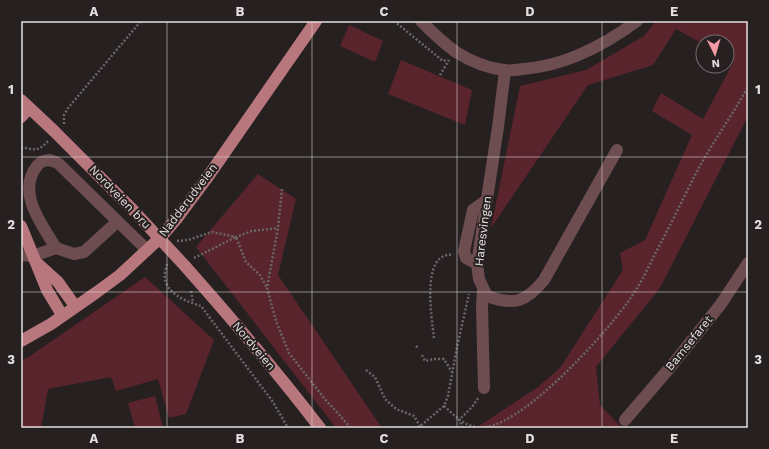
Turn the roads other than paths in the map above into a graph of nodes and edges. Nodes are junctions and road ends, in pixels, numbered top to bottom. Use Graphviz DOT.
graph roads {
  1 [pos="316,21"];
  2 [pos="421,21"];
  3 [pos="637,21"];
  4 [pos="505,70"];
  5 [pos="25,104"];
  6 [pos="21,117"];
  7 [pos="617,150"];
  8 [pos="487,200"];
  9 [pos="117,222"];
  10 [pos="21,226"];
  11 [pos="56,248"];
  12 [pos="146,250"];
  13 [pos="21,255"];
  14 [pos="35,259"];
  15 [pos="188,263"];
  16 [pos="748,263"];
  17 [pos="477,264"];
  18 [pos="483,290"];
  19 [pos="75,306"];
  20 [pos="62,315"];
  21 [pos="21,341"];
  22 [pos="484,388"];
  23 [pos="626,420"];
  24 [pos="320,428"];
  1 -- 12 [label="main road, Nadderudveien"];
  2 -- 4 [label="street"];
  3 -- 4 [label="street"];
  4 -- 8 [label="street, Haresvingen"];
  5 -- 6 [label="main road"];
  5 -- 15 [label="main road, Nordveien bru, bridge"];
  7 -- 18 [label="street"];
  8 -- 17 [label="street, Haresvingen"];
  8 -- 17 [label="street"];
  9 -- 11 [label="street"];
  9 -- 11 [label="street"];
  9 -- 12 [label="street"];
  10 -- 14 [label="main road"];
  11 -- 14 [label="street"];
  12 -- 19 [label="main road, Nadderudveien"];
  13 -- 14 [label="street"];
  14 -- 19 [label="main road"];
  14 -- 20 [label="main road"];
  15 -- 24 [label="main road, Nordveien"];
  16 -- 23 [label="street, Bamsefaret"];
  17 -- 18 [label="street, Haresvingen"];
  18 -- 22 [label="street, Haresvingen"];
  19 -- 20 [label="main road, Nadderudveien"];
  20 -- 21 [label="main road, Nadderudveien"];
}
